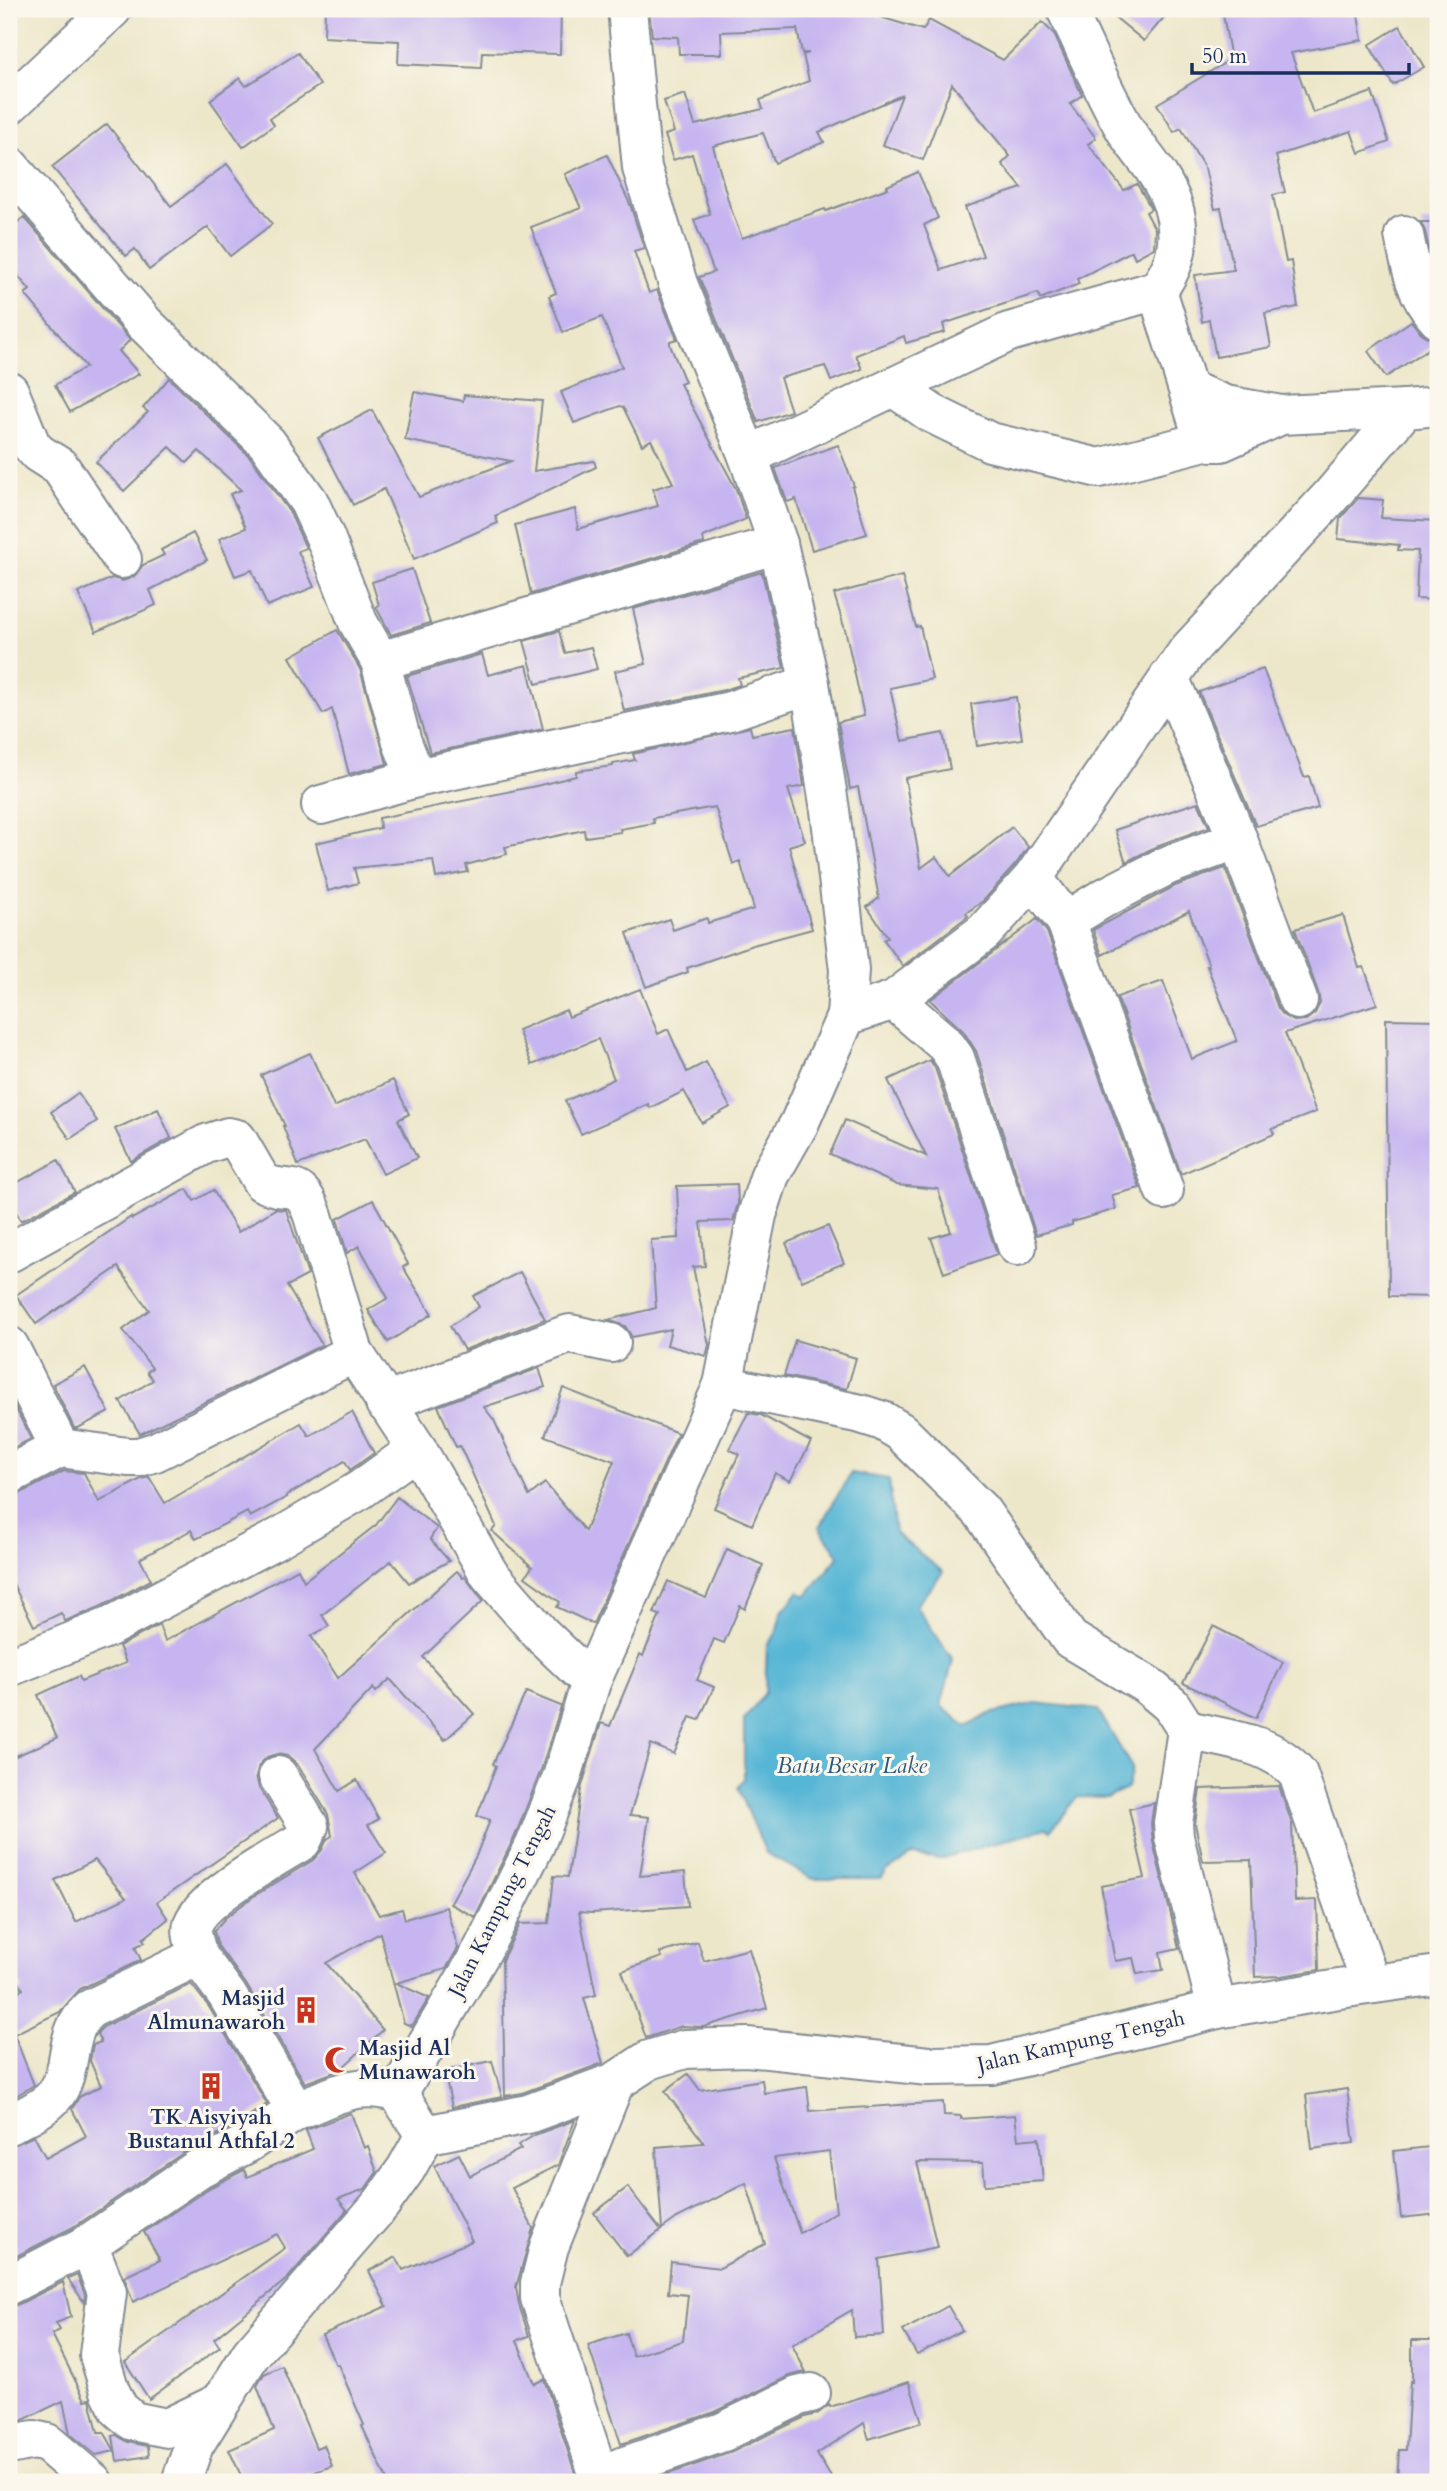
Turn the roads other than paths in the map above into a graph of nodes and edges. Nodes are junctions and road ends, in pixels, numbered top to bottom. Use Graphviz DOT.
graph roads {
  1 [pos="112,9"];
  2 [pos="626,9"];
  3 [pos="1066,9"];
  4 [pos="9,105"];
  5 [pos="9,166"];
  6 [pos="1405,235"];
  7 [pos="1157,290"];
  8 [pos="1438,319"];
  9 [pos="892,387"];
  10 [pos="1189,390"];
  11 [pos="9,391"];
  12 [pos="1422,407"];
  13 [pos="1281,415"];
  14 [pos="1209,440"];
  15 [pos="748,456"];
  16 [pos="778,544"];
  17 [pos="122,559"];
  18 [pos="380,661"];
  19 [pos="1169,677"];
  20 [pos="810,684"];
  21 [pos="416,778"];
  22 [pos="321,805"];
  23 [pos="1238,840"];
  24 [pos="1033,878"];
  25 [pos="1066,921"];
  26 [pos="894,1000"];
  27 [pos="1298,1000"];
  28 [pos="846,1016"];
  29 [pos="1164,1190"];
  30 [pos="1017,1246"];
  31 [pos="9,1253"];
  32 [pos="611,1343"];
  33 [pos="9,1346"];
  34 [pos="354,1353"];
  35 [pos="723,1385"];
  36 [pos="385,1404"];
  37 [pos="60,1448"];
  38 [pos="417,1449"];
  39 [pos="9,1475"];
  40 [pos="9,1667"];
  41 [pos="591,1682"];
  42 [pos="1187,1730"];
  43 [pos="278,1776"];
  44 [pos="198,1956"];
  45 [pos="1438,1975"];
  46 [pos="1371,1984"];
  47 [pos="1217,2010"];
  48 [pos="615,2082"];
  49 [pos="398,2092"];
  50 [pos="296,2111"];
  51 [pos="9,2125"];
  52 [pos="425,2135"];
  53 [pos="88,2244"];
  54 [pos="9,2286"];
  55 [pos="810,2393"];
  56 [pos="219,2403"];
  57 [pos="9,2445"];
  58 [pos="600,2479"];
  59 [pos="93,2482"];
  60 [pos="181,2482"];
  1 -- 4 [label="street"];
  2 -- 15 [label="street, Jalan Kampung Tengah"];
  3 -- 7 [label="street"];
  5 -- 18 [label="street"];
  6 -- 8 [label="street"];
  7 -- 9 [label="street"];
  7 -- 10 [label="street"];
  9 -- 14 [label="street"];
  9 -- 15 [label="street"];
  10 -- 13 [label="street"];
  10 -- 14 [label="street"];
  11 -- 17 [label="street"];
  12 -- 13 [label="street"];
  12 -- 19 [label="street"];
  13 -- 14 [label="street"];
  15 -- 16 [label="street, Jalan Kampung Tengah"];
  16 -- 18 [label="street"];
  16 -- 20 [label="street, Jalan Kampung Tengah"];
  18 -- 21 [label="street"];
  19 -- 23 [label="street"];
  19 -- 24 [label="street"];
  20 -- 21 [label="street"];
  20 -- 28 [label="street, Jalan Kampung Tengah"];
  21 -- 22 [label="street"];
  23 -- 25 [label="street"];
  23 -- 27 [label="street"];
  24 -- 25 [label="street"];
  24 -- 26 [label="street"];
  25 -- 29 [label="street"];
  26 -- 28 [label="street"];
  26 -- 30 [label="street"];
  28 -- 35 [label="street, Jalan Kampung Tengah"];
  31 -- 34 [label="street"];
  32 -- 36 [label="street"];
  33 -- 37 [label="street"];
  34 -- 36 [label="street"];
  34 -- 37 [label="street"];
  35 -- 41 [label="street, Jalan Kampung Tengah"];
  35 -- 42 [label="street"];
  36 -- 38 [label="street"];
  37 -- 39 [label="street"];
  38 -- 40 [label="street"];
  38 -- 41 [label="street"];
  41 -- 49 [label="street, Jalan Kampung Tengah"];
  42 -- 46 [label="street"];
  42 -- 47 [label="street"];
  43 -- 44 [label="street"];
  44 -- 50 [label="street"];
  44 -- 51 [label="street"];
  45 -- 46 [label="street, Jalan Kampung Tengah"];
  46 -- 47 [label="street, Jalan Kampung Tengah"];
  47 -- 48 [label="street, Jalan Kampung Tengah"];
  48 -- 52 [label="street, Jalan Kampung Tengah"];
  48 -- 58 [label="street"];
  49 -- 50 [label="street"];
  49 -- 52 [label="street"];
  50 -- 53 [label="street"];
  52 -- 56 [label="street"];
  53 -- 54 [label="street"];
  53 -- 56 [label="street"];
  55 -- 58 [label="street"];
  56 -- 60 [label="street"];
  57 -- 59 [label="street"];
}
